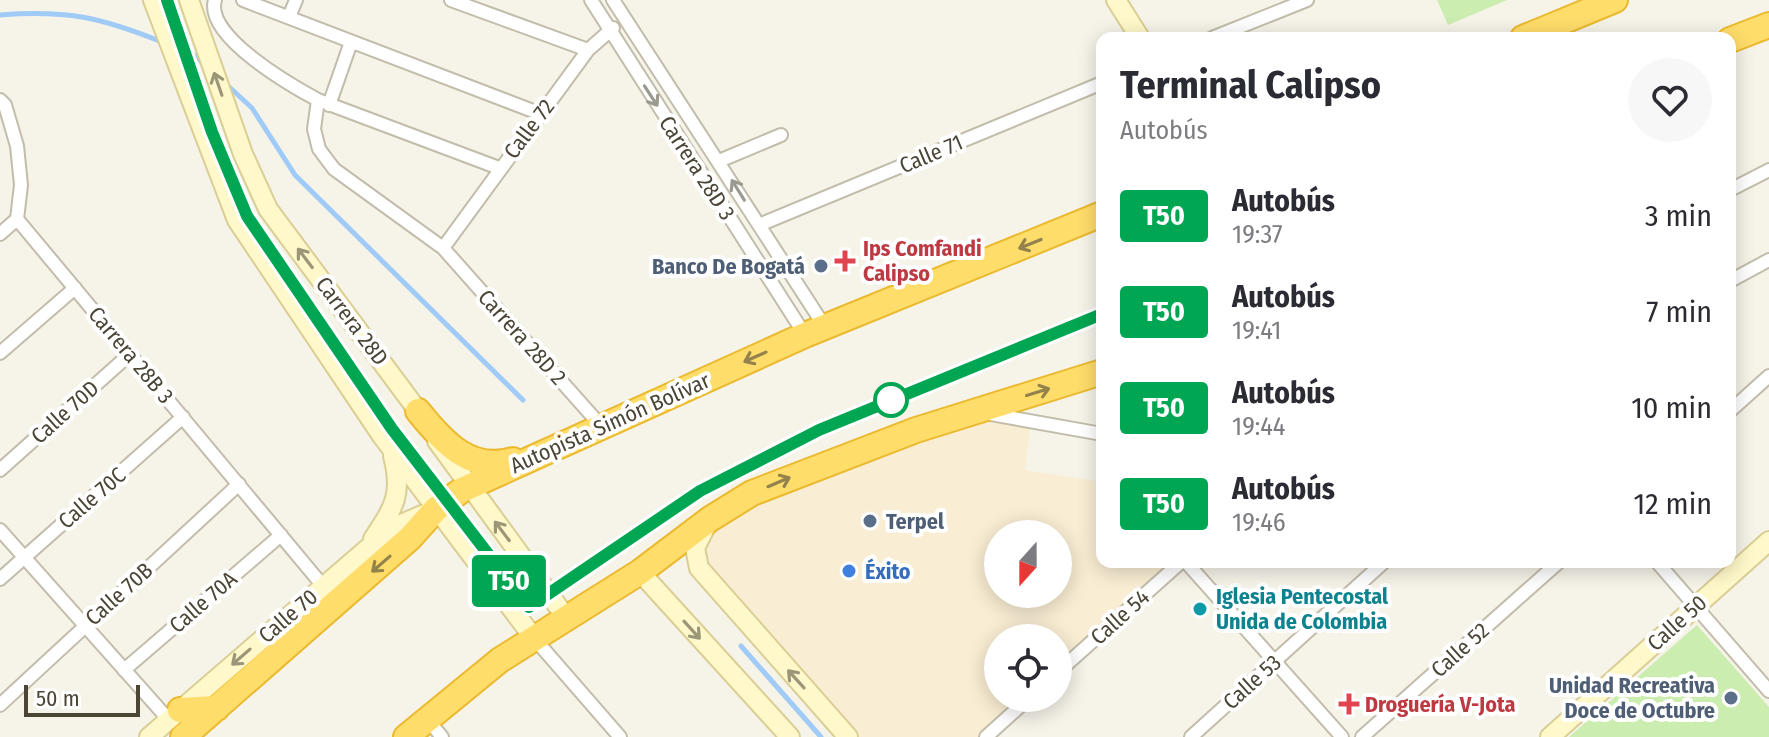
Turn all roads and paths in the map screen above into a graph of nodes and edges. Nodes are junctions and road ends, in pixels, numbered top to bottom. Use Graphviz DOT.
graph roads {
  1 [pos="153,0"];
  2 [pos="215,0"];
  3 [pos="243,0"];
  4 [pos="296,0"];
  5 [pos="451,0"];
  6 [pos="591,0"];
  7 [pos="613,0"];
  8 [pos="1116,0"];
  9 [pos="1307,0"];
  10 [pos="1615,0"];
  11 [pos="192,7"];
  12 [pos="289,17"];
  13 [pos="626,20"];
  14 [pos="1769,25"];
  15 [pos="609,30"];
  16 [pos="1136,32"];
  17 [pos="1227,32"];
  18 [pos="1538,32"];
  19 [pos="1736,38"];
  20 [pos="351,42"];
  21 [pos="588,50"];
  22 [pos="1096,85"];
  23 [pos="0,100"];
  24 [pos="324,102"];
  25 [pos="541,114"];
  26 [pos="781,135"];
  27 [pos="719,161"];
  28 [pos="499,168"];
  29 [pos="1769,170"];
  30 [pos="1736,187"];
  31 [pos="1096,216"];
  32 [pos="17,219"];
  33 [pos="759,225"];
  34 [pos="0,234"];
  35 [pos="443,248"];
  36 [pos="1769,260"];
  37 [pos="1736,278"];
  38 [pos="75,288"];
  39 [pos="815,331"];
  40 [pos="0,353"];
  41 [pos="130,354"];
  42 [pos="1096,374"];
  43 [pos="1769,376"];
  44 [pos="1736,406"];
  45 [pos="418,411"];
  46 [pos="974,411"];
  47 [pos="183,417"];
  48 [pos="602,427"];
  49 [pos="1096,433"];
  50 [pos="382,436"];
  51 [pos="550,449"];
  52 [pos="0,470"];
  53 [pos="239,484"];
  54 [pos="469,487"];
  55 [pos="436,509"];
  56 [pos="710,519"];
  57 [pos="0,530"];
  58 [pos="281,535"];
  59 [pos="1769,541"];
  60 [pos="367,549"];
  61 [pos="24,558"];
  62 [pos="1176,568"];
  63 [pos="1189,568"];
  64 [pos="1377,568"];
  65 [pos="1552,568"];
  66 [pos="1662,568"];
  67 [pos="640,572"];
  68 [pos="0,579"];
  69 [pos="323,586"];
  70 [pos="1696,607"];
  71 [pos="565,616"];
  72 [pos="85,625"];
  73 [pos="533,637"];
  74 [pos="1072,660"];
  75 [pos="1275,661"];
  76 [pos="124,670"];
  77 [pos="1769,691"];
  78 [pos="0,705"];
  79 [pos="1014,712"];
  80 [pos="177,722"];
  81 [pos="435,728"];
  82 [pos="149,737"];
  83 [pos="406,737"];
  84 [pos="620,737"];
  85 [pos="790,737"];
  86 [pos="848,737"];
  87 [pos="986,737"];
  88 [pos="1191,737"];
  89 [pos="1342,737"];
  90 [pos="1362,737"];
  91 [pos="1550,737"];
  1 -- 50 [label="street, Carrera 28D"];
  2 -- 24 [label="street"];
  3 -- 12 [label="street"];
  4 -- 12 [label="street"];
  5 -- 21 [label="street"];
  6 -- 15 [label="street, Carrera 28D 3"];
  7 -- 13 [label="street, Carrera 28D 3"];
  8 -- 16 [label="street"];
  9 -- 17 [label="street"];
  10 -- 18 [label="highway"];
  45 -- 11 [label="street, Carrera 28D, one-way"];
  12 -- 20 [label="street"];
  13 -- 15 [label="street, Calle 72"];
  13 -- 27 [label="street, Carrera 28D 3"];
  14 -- 19 [label="highway"];
  15 -- 21 [label="street, Calle 72"];
  15 -- 39 [label="street, Carrera 28D 3, one-way"];
  20 -- 24 [label="street, Carrera 28D 2"];
  20 -- 25 [label="street"];
  21 -- 25 [label="street, Calle 72"];
  22 -- 33 [label="street, Calle 71"];
  23 -- 32 [label="street"];
  24 -- 28 [label="street"];
  24 -- 35 [label="street, Carrera 28D 2"];
  25 -- 28 [label="street, Calle 72"];
  26 -- 27 [label="street"];
  33 -- 27 [label="street, Carrera 28D 3, one-way"];
  28 -- 35 [label="street, Calle 72"];
  29 -- 30 [label="street"];
  31 -- 39 [label="highway, Autopista Simón Bolívar, one-way"];
  32 -- 34 [label="street"];
  32 -- 38 [label="street, Carrera 28B 3"];
  33 -- 39 [label="street, Carrera 28D 3"];
  35 -- 48 [label="street, Carrera 28D 2"];
  36 -- 37 [label="street"];
  38 -- 40 [label="street"];
  38 -- 41 [label="street, Carrera 28B 3"];
  39 -- 48 [label="highway, Autopista Simón Bolívar, one-way"];
  41 -- 47 [label="street, Carrera 28B 3"];
  41 -- 52 [label="street, Calle 70D"];
  46 -- 42 [label="highway, one-way"];
  43 -- 44 [label="street"];
  45 -- 51 [label="highway"];
  45 -- 54 [label="street, Carrera 28D"];
  46 -- 49 [label="street"];
  56 -- 46 [label="highway, one-way"];
  47 -- 53 [label="street, Carrera 28B 3"];
  47 -- 61 [label="street, Calle 70C"];
  48 -- 51 [label="highway, Autopista Simón Bolívar"];
  50 -- 55 [label="street, Carrera 28D"];
  50 -- 60 [label="street"];
  51 -- 54 [label="highway, Autopista Simón Bolívar"];
  53 -- 58 [label="street, Carrera 28B 3"];
  53 -- 72 [label="street, Calle 70B"];
  54 -- 55 [label="highway, Autopista Simón Bolívar"];
  71 -- 54 [label="street, Carrera 28D, one-way"];
  55 -- 60 [label="street, Calle 70"];
  55 -- 73 [label="street, Carrera 28D"];
  55 -- 80 [label="highway, Autopista Simón Bolívar, one-way"];
  56 -- 67 [label="highway"];
  86 -- 56 [label="street, one-way"];
  57 -- 61 [label="street"];
  58 -- 69 [label="street, Carrera 28B 3"];
  58 -- 76 [label="street, Calle 70A"];
  59 -- 70 [label="street, Calle 50"];
  60 -- 69 [label="street, Calle 70"];
  61 -- 68 [label="street, Calle 70C"];
  61 -- 72 [label="street"];
  62 -- 74 [label="street, Calle 54"];
  63 -- 75 [label="street"];
  64 -- 75 [label="street, Calle 53"];
  65 -- 90 [label="street, Calle 52"];
  66 -- 70 [label="street"];
  67 -- 71 [label="highway"];
  67 -- 85 [label="street, one-way"];
  69 -- 80 [label="street, Calle 70, one-way"];
  70 -- 77 [label="street"];
  70 -- 91 [label="street, Calle 50"];
  71 -- 73 [label="highway"];
  72 -- 76 [label="street"];
  72 -- 78 [label="street, Calle 70B"];
  73 -- 81 [label="highway"];
  73 -- 84 [label="street"];
  75 -- 88 [label="street, Calle 53"];
  75 -- 89 [label="street"];
  76 -- 80 [label="street"];
  79 -- 87 [label="street"];
  80 -- 82 [label="street, Calle 70"];
  81 -- 83 [label="highway"];
}
